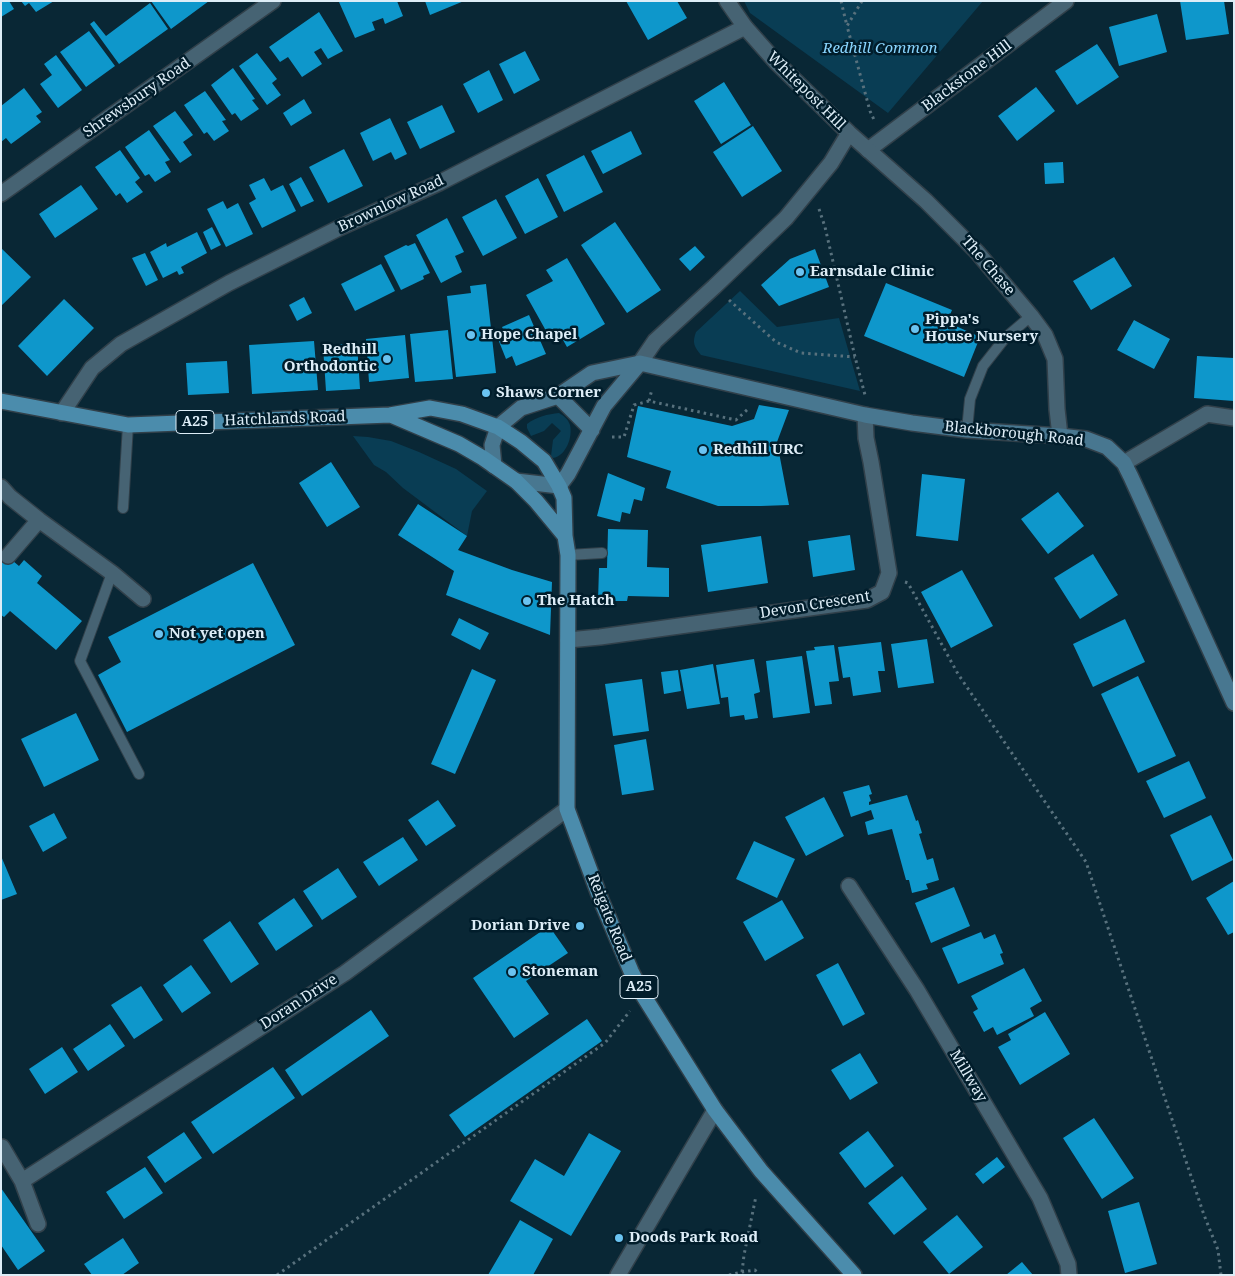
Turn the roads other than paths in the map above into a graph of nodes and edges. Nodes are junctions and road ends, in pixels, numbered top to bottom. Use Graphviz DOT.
graph roads {
  1 [pos="273,1"];
  2 [pos="727,1"];
  3 [pos="1066,1"];
  4 [pos="745,26"];
  5 [pos="849,133"];
  6 [pos="868,150"];
  7 [pos="1,194"];
  8 [pos="1031,316"];
  9 [pos="640,363"];
  10 [pos="558,396"];
  11 [pos="2,403"];
  12 [pos="62,413"];
  13 [pos="390,415"];
  14 [pos="865,415"];
  15 [pos="1234,418"];
  16 [pos="128,425"];
  17 [pos="498,427"];
  18 [pos="592,430"];
  19 [pos="967,430"];
  20 [pos="1060,436"];
  21 [pos="1124,463"];
  22 [pos="494,466"];
  23 [pos="516,481"];
  24 [pos="559,486"];
  25 [pos="1,487"];
  26 [pos="123,508"];
  27 [pos="39,520"];
  28 [pos="565,536"];
  29 [pos="602,553"];
  30 [pos="568,555"];
  31 [pos="8,556"];
  32 [pos="112,573"];
  33 [pos="143,599"];
  34 [pos="568,640"];
  35 [pos="1234,703"];
  36 [pos="139,774"];
  37 [pos="567,809"];
  38 [pos="848,886"];
  39 [pos="715,1110"];
  40 [pos="2,1147"];
  41 [pos="22,1181"];
  42 [pos="38,1224"];
  43 [pos="618,1275"];
  44 [pos="854,1275"];
  45 [pos="1068,1275"];
  1 -- 7 [label="street, Shrewsbury Road"];
  2 -- 4 [label="street, Whitepost Hill"];
  3 -- 6 [label="street, Blackstone Hill"];
  4 -- 5 [label="street, Whitepost Hill"];
  4 -- 12 [label="street, Brownlow Road"];
  5 -- 6 [label="street, The Chase"];
  5 -- 9 [label="street, Whitepost Hill"];
  6 -- 8 [label="street, The Chase"];
  8 -- 19 [label="lane"];
  8 -- 20 [label="street, The Chase"];
  9 -- 10 [label="main road"];
  9 -- 14 [label="main road, Blackborough Road"];
  9 -- 18 [label="main road"];
  10 -- 17 [label="main road"];
  10 -- 18 [label="main road"];
  11 -- 12 [label="main road, Hatchlands Road / A25"];
  12 -- 16 [label="main road, Hatchlands Road / A25"];
  13 -- 16 [label="main road, Hatchlands Road / A25"];
  13 -- 17 [label="main road, Hatchlands Road / A25"];
  13 -- 22 [label="main road, Hatchlands Road / A25"];
  14 -- 19 [label="main road, Blackborough Road"];
  14 -- 34 [label="street, Devon Crescent"];
  15 -- 21 [label="street"];
  16 -- 26 [label="lane"];
  17 -- 22 [label="main road"];
  17 -- 24 [label="main road, Hatchlands Road / A25"];
  18 -- 24 [label="main road"];
  19 -- 20 [label="main road, Blackborough Road"];
  20 -- 21 [label="main road, Blackborough Road"];
  21 -- 35 [label="main road, Blackborough Road"];
  22 -- 23 [label="main road, Hatchlands Road / A25"];
  23 -- 24 [label="main road, Hatchlands Road"];
  23 -- 28 [label="main road, Hatchlands Road / A25"];
  24 -- 28 [label="main road, Hatchlands Road / A25"];
  25 -- 27 [label="street"];
  27 -- 31 [label="street"];
  27 -- 32 [label="street"];
  28 -- 30 [label="main road, Hatchlands Road / A25"];
  29 -- 30 [label="lane"];
  30 -- 34 [label="main road, Hatchlands Road / A25"];
  32 -- 33 [label="street"];
  32 -- 36 [label="lane"];
  34 -- 37 [label="main road, Reigate Road / A25"];
  37 -- 39 [label="main road, Reigate Road / A25"];
  37 -- 41 [label="street, Doran Drive"];
  38 -- 45 [label="street, Millway"];
  39 -- 43 [label="street"];
  39 -- 44 [label="main road, Reigate Road / A25"];
  40 -- 41 [label="street"];
  41 -- 42 [label="street"];
}
